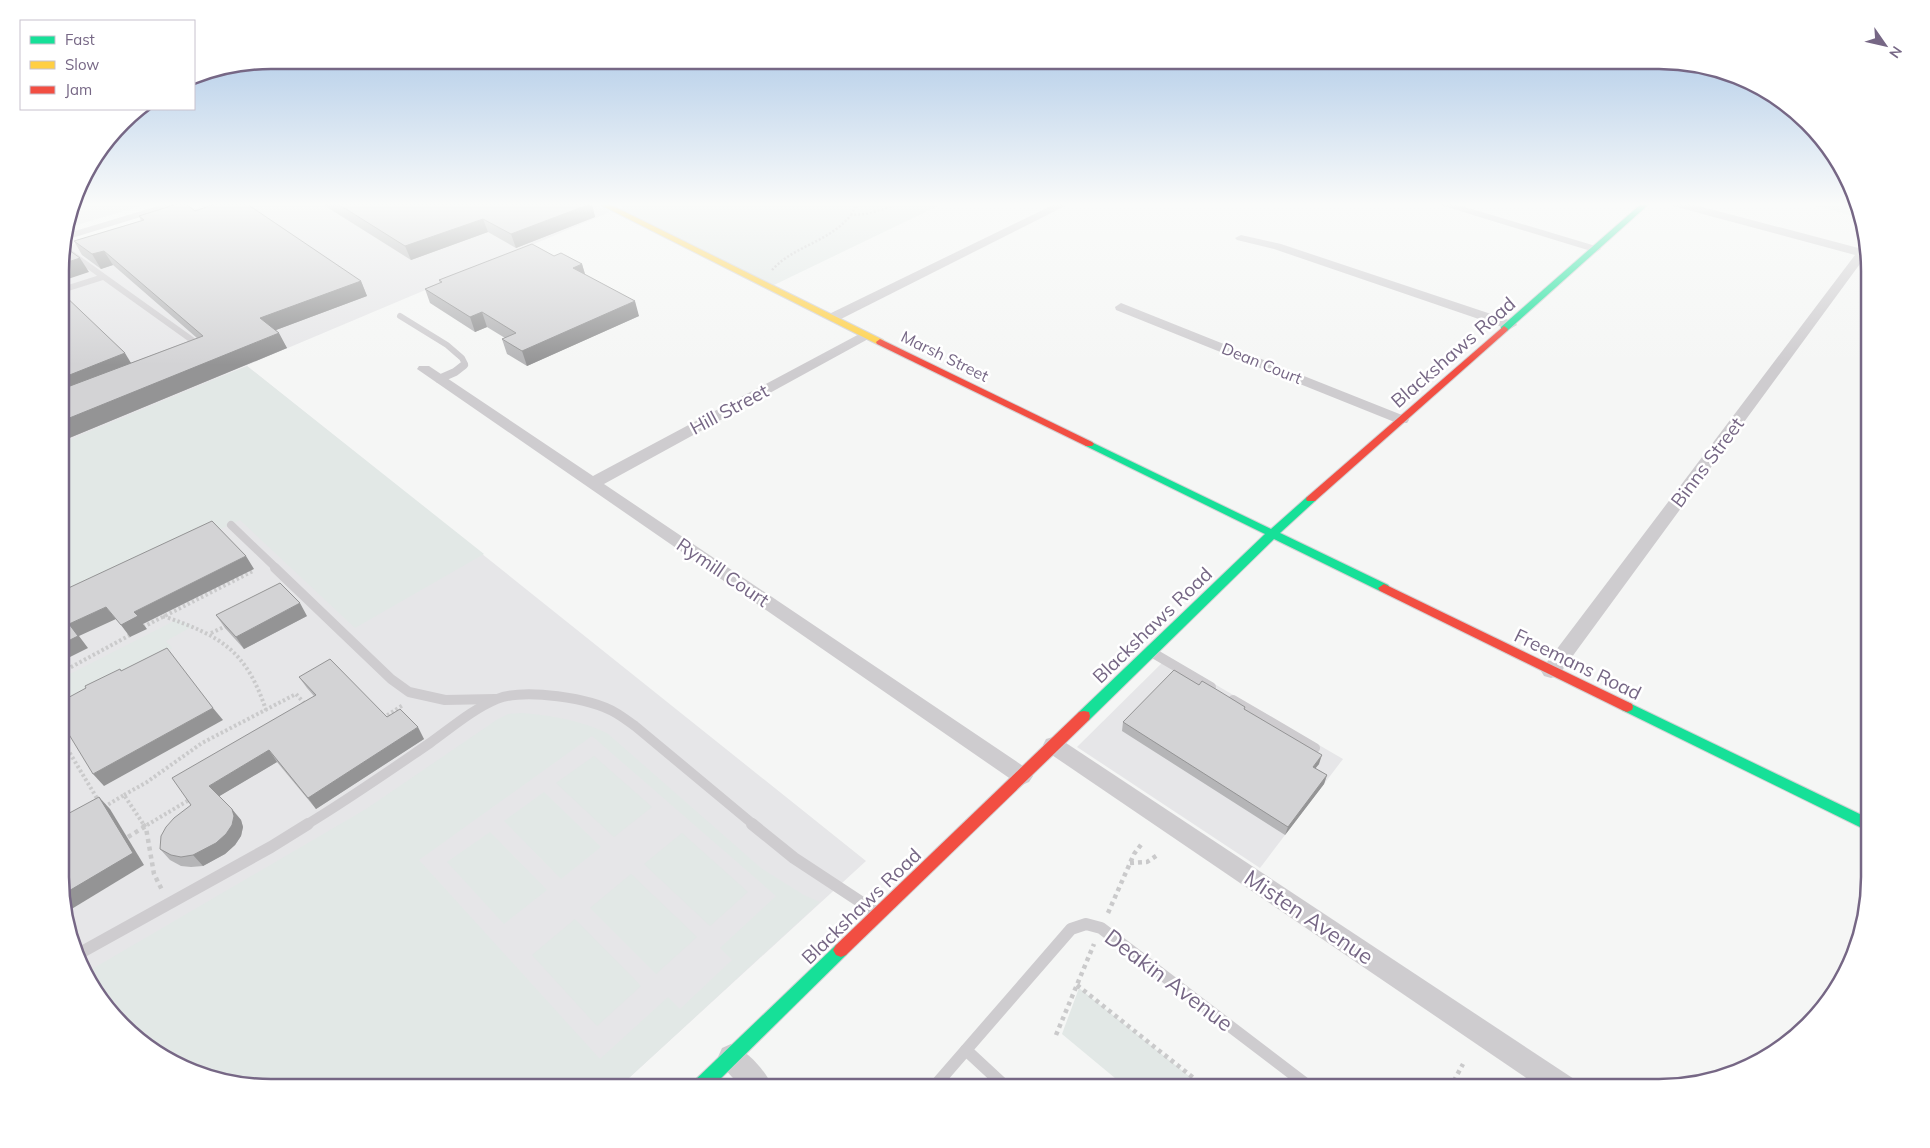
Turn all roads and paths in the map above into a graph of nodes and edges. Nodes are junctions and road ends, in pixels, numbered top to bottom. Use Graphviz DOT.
graph roads {
  1 [pos="76,258"];
  2 [pos="709,258"];
  3 [pos="786,258"];
  4 [pos="955,258"];
  5 [pos="1311,258"];
  6 [pos="1585,258"];
  7 [pos="1861,261"];
  8 [pos="103,277"];
  9 [pos="755,281"];
  10 [pos="69,288"];
  11 [pos="1121,307"];
  12 [pos="400,316"];
  13 [pos="832,318"];
  14 [pos="1510,325"];
  15 [pos="865,335"];
  16 [pos="178,354"];
  17 [pos="424,369"];
  18 [pos="439,379"];
  19 [pos="1402,420"];
  20 [pos="593,483"];
  21 [pos="231,525"];
  22 [pos="1272,534"];
  23 [pos="253,571"];
  24 [pos="163,616"];
  25 [pos="227,625"];
  26 [pos="211,634"];
  27 [pos="1150,652"];
  28 [pos="69,668"];
  29 [pos="1551,671"];
  30 [pos="498,699"];
  31 [pos="404,705"];
  32 [pos="308,708"];
  33 [pos="266,710"];
  34 [pos="380,720"];
  35 [pos="1053,746"];
  36 [pos="1315,748"];
  37 [pos="69,752"];
  38 [pos="1022,776"];
  39 [pos="124,795"];
  40 [pos="189,800"];
  41 [pos="1861,822"];
  42 [pos="128,837"];
  43 [pos="1159,854"];
  44 [pos="1130,864"];
  45 [pos="170,903"];
  46 [pos="879,914"];
  47 [pos="83,951"];
  48 [pos="1077,985"];
  49 [pos="966,1050"];
  50 [pos="731,1057"];
  51 [pos="1463,1064"];
  52 [pos="708,1079"];
  53 [pos="752,1079"];
  54 [pos="941,1079"];
  55 [pos="997,1079"];
  56 [pos="1195,1079"];
  57 [pos="1299,1079"];
  58 [pos="1455,1079"];
  59 [pos="1552,1079"];
  1 -- 8 [label="lane"];
  2 -- 9 [label="main road, Marsh Street"];
  3 -- 9 [label="path"];
  4 -- 13 [label="street"];
  5 -- 14 [label="street"];
  6 -- 14 [label="main road, Blackshaws Road"];
  7 -- 29 [label="street, Binns Street"];
  8 -- 10 [label="lane"];
  8 -- 16 [label="lane"];
  9 -- 13 [label="main road, Marsh Street"];
  11 -- 19 [label="street, Dean Court"];
  12 -- 18 [label="lane"];
  13 -- 15 [label="main road, Marsh Street"];
  14 -- 19 [label="main road, Blackshaws Road"];
  15 -- 20 [label="street, Hill Street"];
  15 -- 22 [label="main road, Marsh Street"];
  17 -- 18 [label="street, Rymill Court"];
  18 -- 20 [label="street, Rymill Court"];
  19 -- 22 [label="main road, Blackshaws Road"];
  20 -- 38 [label="street, Rymill Court"];
  21 -- 30 [label="lane"];
  22 -- 27 [label="main road, Blackshaws Road"];
  22 -- 29 [label="main road, Freemans Road"];
  23 -- 24 [label="path"];
  24 -- 26 [label="path"];
  24 -- 28 [label="path"];
  25 -- 26 [label="path"];
  26 -- 33 [label="path"];
  27 -- 35 [label="main road, Blackshaws Road"];
  27 -- 36 [label="lane"];
  29 -- 41 [label="main road, Freemans Road"];
  30 -- 45 [label="lane"];
  30 -- 46 [label="lane"];
  31 -- 34 [label="path"];
  32 -- 33 [label="path"];
  33 -- 39 [label="path"];
  35 -- 38 [label="main road, Blackshaws Road"];
  35 -- 59 [label="street, Misten Avenue"];
  37 -- 39 [label="path"];
  38 -- 46 [label="main road, Blackshaws Road"];
  39 -- 45 [label="path"];
  40 -- 42 [label="path, bridge"];
  43 -- 44 [label="path"];
  45 -- 47 [label="lane"];
  46 -- 50 [label="main road, Blackshaws Road"];
  48 -- 56 [label="path"];
  49 -- 54 [label="lane, Deakin Avenue"];
  49 -- 55 [label="lane"];
  49 -- 57 [label="lane, Deakin Avenue"];
  50 -- 52 [label="main road, Blackshaws Road"];
  50 -- 53 [label="street"];
  51 -- 58 [label="path"];
}
